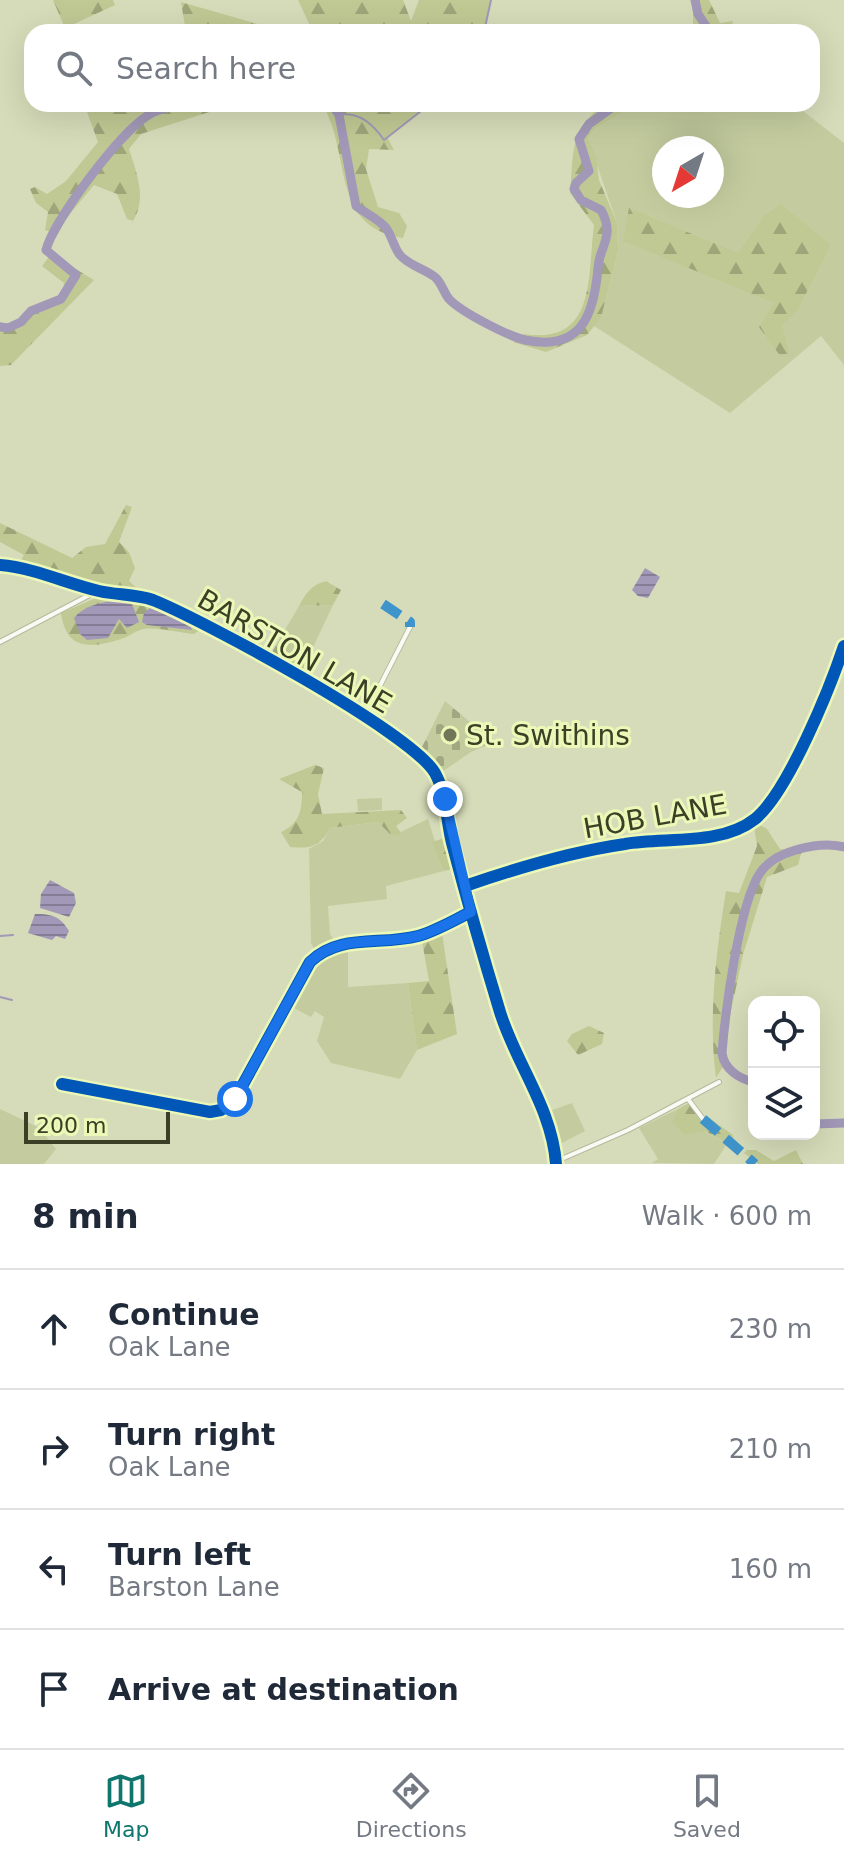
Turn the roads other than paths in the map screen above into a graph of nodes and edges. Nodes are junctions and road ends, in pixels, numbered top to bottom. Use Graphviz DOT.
graph roads {
  1 [pos="0,565"];
  2 [pos="98,591"];
  3 [pos="410,627"];
  4 [pos="0,642"];
  5 [pos="844,646"];
  6 [pos="364,717"];
  7 [pos="465,886"];
  8 [pos="471,912"];
  9 [pos="719,1082"];
  10 [pos="62,1084"];
  11 [pos="688,1099"];
  12 [pos="703,1119"];
  13 [pos="556,1163"];
  1 -- 2 [label="street, BARSTON LANE"];
  2 -- 4 [label="street"];
  2 -- 6 [label="street, BARSTON LANE"];
  3 -- 6 [label="street"];
  5 -- 7 [label="street, HOB LANE"];
  6 -- 7 [label="street, BARSTON LANE"];
  7 -- 8 [label="street, BARSTON LANE"];
  8 -- 10 [label="street"];
  8 -- 13 [label="street, BARSTON LANE"];
  9 -- 11 [label="street"];
  11 -- 12 [label="street"];
  11 -- 13 [label="street"];
}
